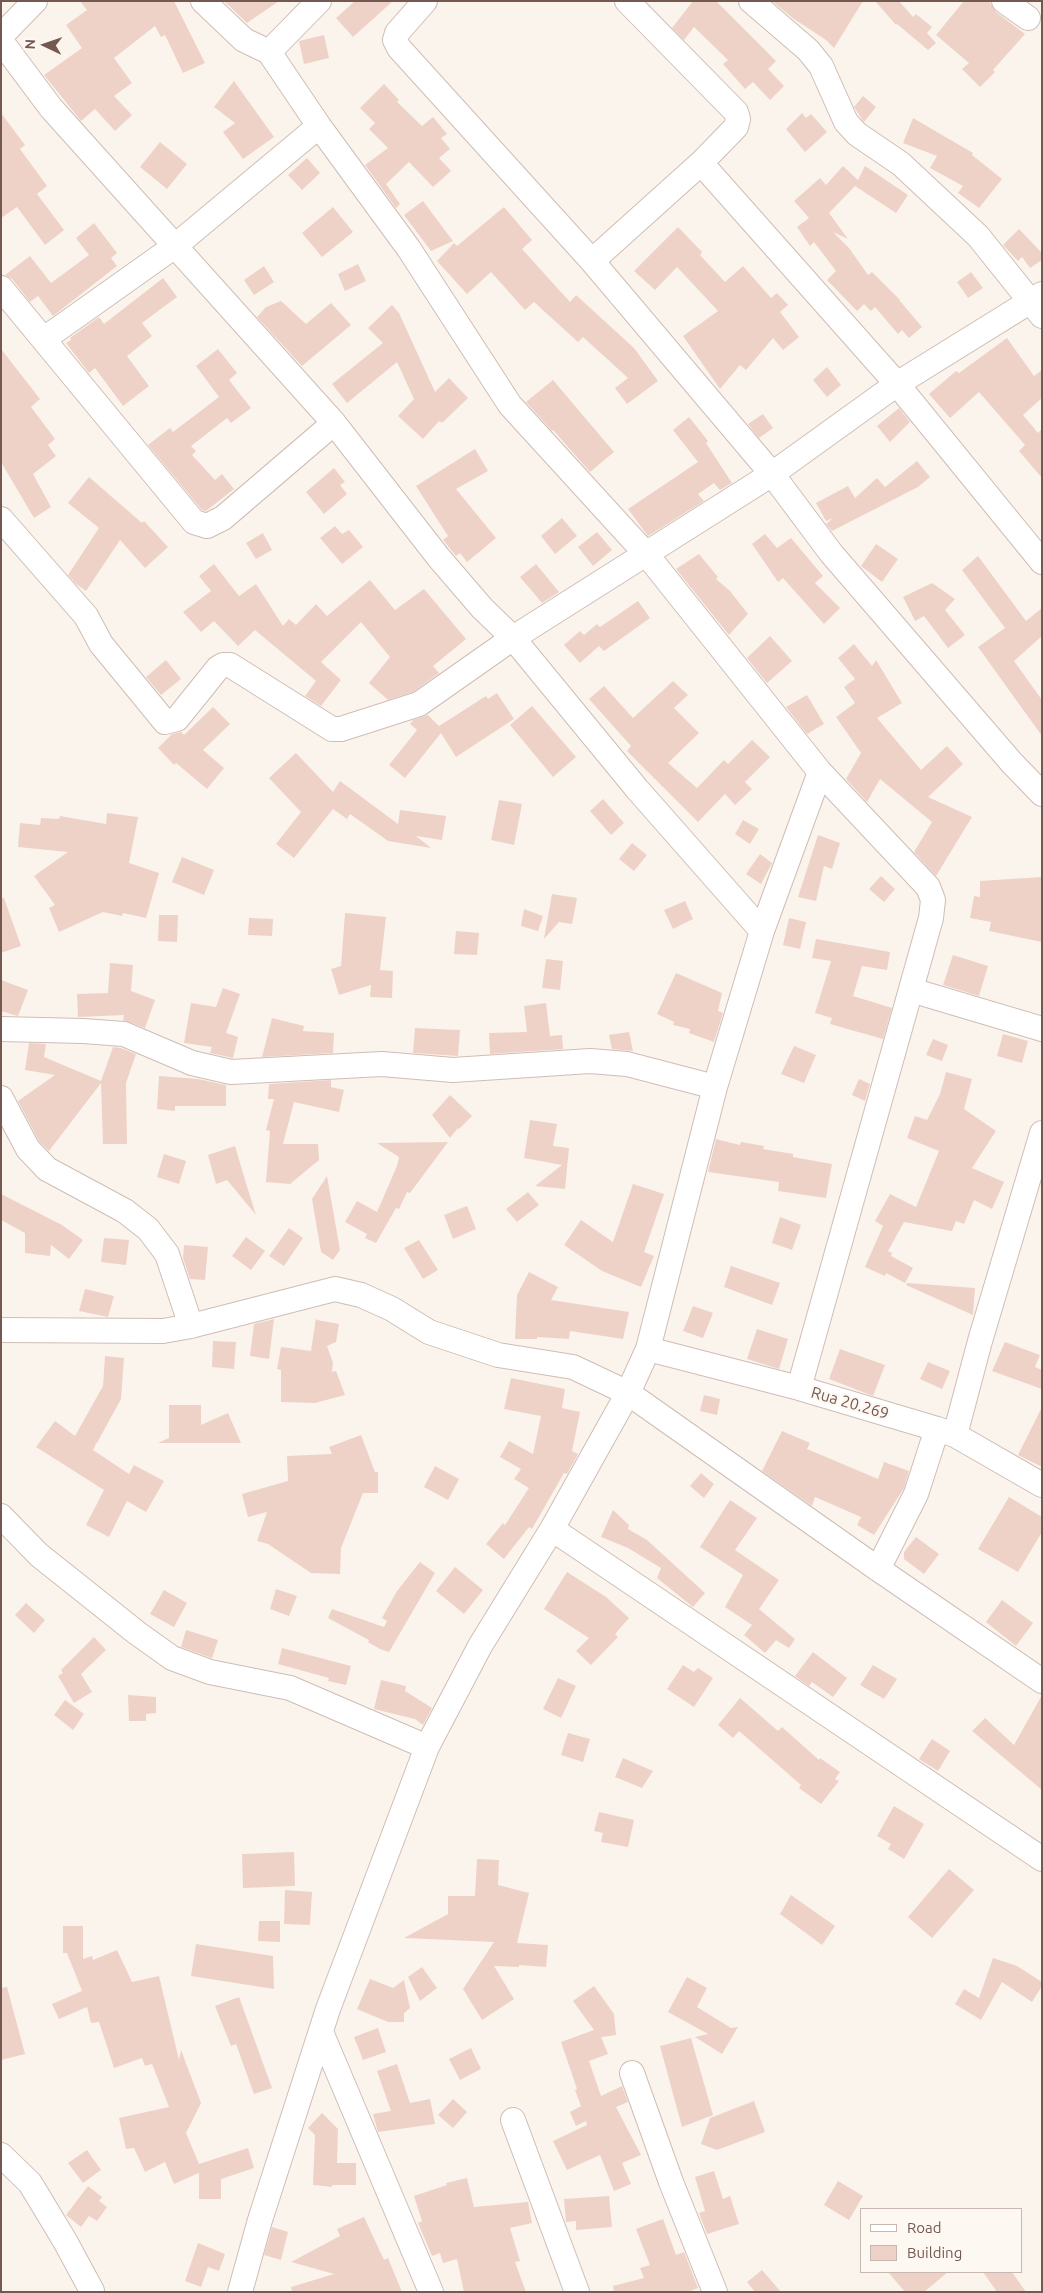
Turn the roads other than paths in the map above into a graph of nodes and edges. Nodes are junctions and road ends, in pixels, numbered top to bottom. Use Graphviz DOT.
graph roads {
  1 [pos="35,1"];
  2 [pos="203,1"];
  3 [pos="319,1"];
  4 [pos="627,1"];
  5 [pos="751,1"];
  6 [pos="1004,1"];
  7 [pos="422,2"];
  8 [pos="1028,18"];
  9 [pos="1,36"];
  10 [pos="1,41"];
  11 [pos="270,52"];
  12 [pos="319,126"];
  13 [pos="701,162"];
  14 [pos="176,246"];
  15 [pos="592,261"];
  16 [pos="1,288"];
  17 [pos="1038,304"];
  18 [pos="44,339"];
  19 [pos="897,384"];
  20 [pos="334,423"];
  21 [pos="772,474"];
  22 [pos="1,519"];
  23 [pos="648,555"];
  24 [pos="1042,562"];
  25 [pos="513,638"];
  26 [pos="820,772"];
  27 [pos="1042,794"];
  28 [pos="762,931"];
  29 [pos="911,990"];
  30 [pos="1,1029"];
  31 [pos="1042,1029"];
  32 [pos="715,1087"];
  33 [pos="1,1098"];
  34 [pos="1042,1133"];
  35 [pos="191,1326"];
  36 [pos="1,1330"];
  37 [pos="648,1349"];
  38 [pos="799,1388"];
  39 [pos="628,1393"];
  40 [pos="946,1432"];
  41 [pos="1042,1485"];
  42 [pos="1,1516"];
  43 [pos="552,1529"];
  44 [pos="878,1569"];
  45 [pos="1042,1680"];
  46 [pos="427,1747"];
  47 [pos="1042,1859"];
  48 [pos="321,2032"];
  49 [pos="632,2073"];
  50 [pos="513,2120"];
  51 [pos="1,2155"];
  52 [pos="94,2292"];
  53 [pos="240,2292"];
  54 [pos="431,2292"];
  55 [pos="577,2292"];
  56 [pos="715,2292"];
  1 -- 9 [label="street"];
  2 -- 11 [label="street"];
  3 -- 11 [label="street"];
  4 -- 13 [label="street"];
  5 -- 17 [label="street"];
  6 -- 8 [label="street"];
  7 -- 15 [label="street"];
  10 -- 14 [label="street"];
  11 -- 12 [label="street"];
  12 -- 14 [label="street"];
  12 -- 23 [label="street"];
  13 -- 15 [label="street"];
  13 -- 19 [label="street"];
  14 -- 18 [label="street"];
  14 -- 20 [label="street"];
  15 -- 21 [label="street"];
  16 -- 18 [label="street"];
  17 -- 19 [label="street"];
  18 -- 20 [label="street"];
  19 -- 21 [label="street"];
  19 -- 24 [label="street"];
  20 -- 25 [label="street"];
  21 -- 23 [label="street"];
  21 -- 27 [label="street"];
  22 -- 25 [label="street"];
  23 -- 25 [label="street"];
  23 -- 26 [label="street"];
  25 -- 28 [label="street"];
  26 -- 28 [label="street"];
  26 -- 29 [label="street"];
  28 -- 32 [label="street"];
  29 -- 31 [label="street"];
  29 -- 38 [label="street"];
  30 -- 32 [label="street"];
  32 -- 37 [label="street"];
  33 -- 35 [label="street"];
  34 -- 40 [label="street"];
  35 -- 36 [label="street"];
  35 -- 39 [label="street"];
  37 -- 38 [label="street, Rua 20.269"];
  37 -- 39 [label="street"];
  38 -- 40 [label="street, Rua 20.269"];
  39 -- 43 [label="street"];
  39 -- 44 [label="street"];
  40 -- 41 [label="street, Rua 20.269"];
  40 -- 44 [label="street"];
  42 -- 46 [label="street"];
  43 -- 46 [label="street"];
  43 -- 47 [label="street"];
  44 -- 45 [label="street"];
  46 -- 48 [label="street"];
  48 -- 53 [label="street"];
  48 -- 54 [label="street"];
  49 -- 56 [label="street"];
  50 -- 55 [label="street"];
  51 -- 52 [label="street"];
}
